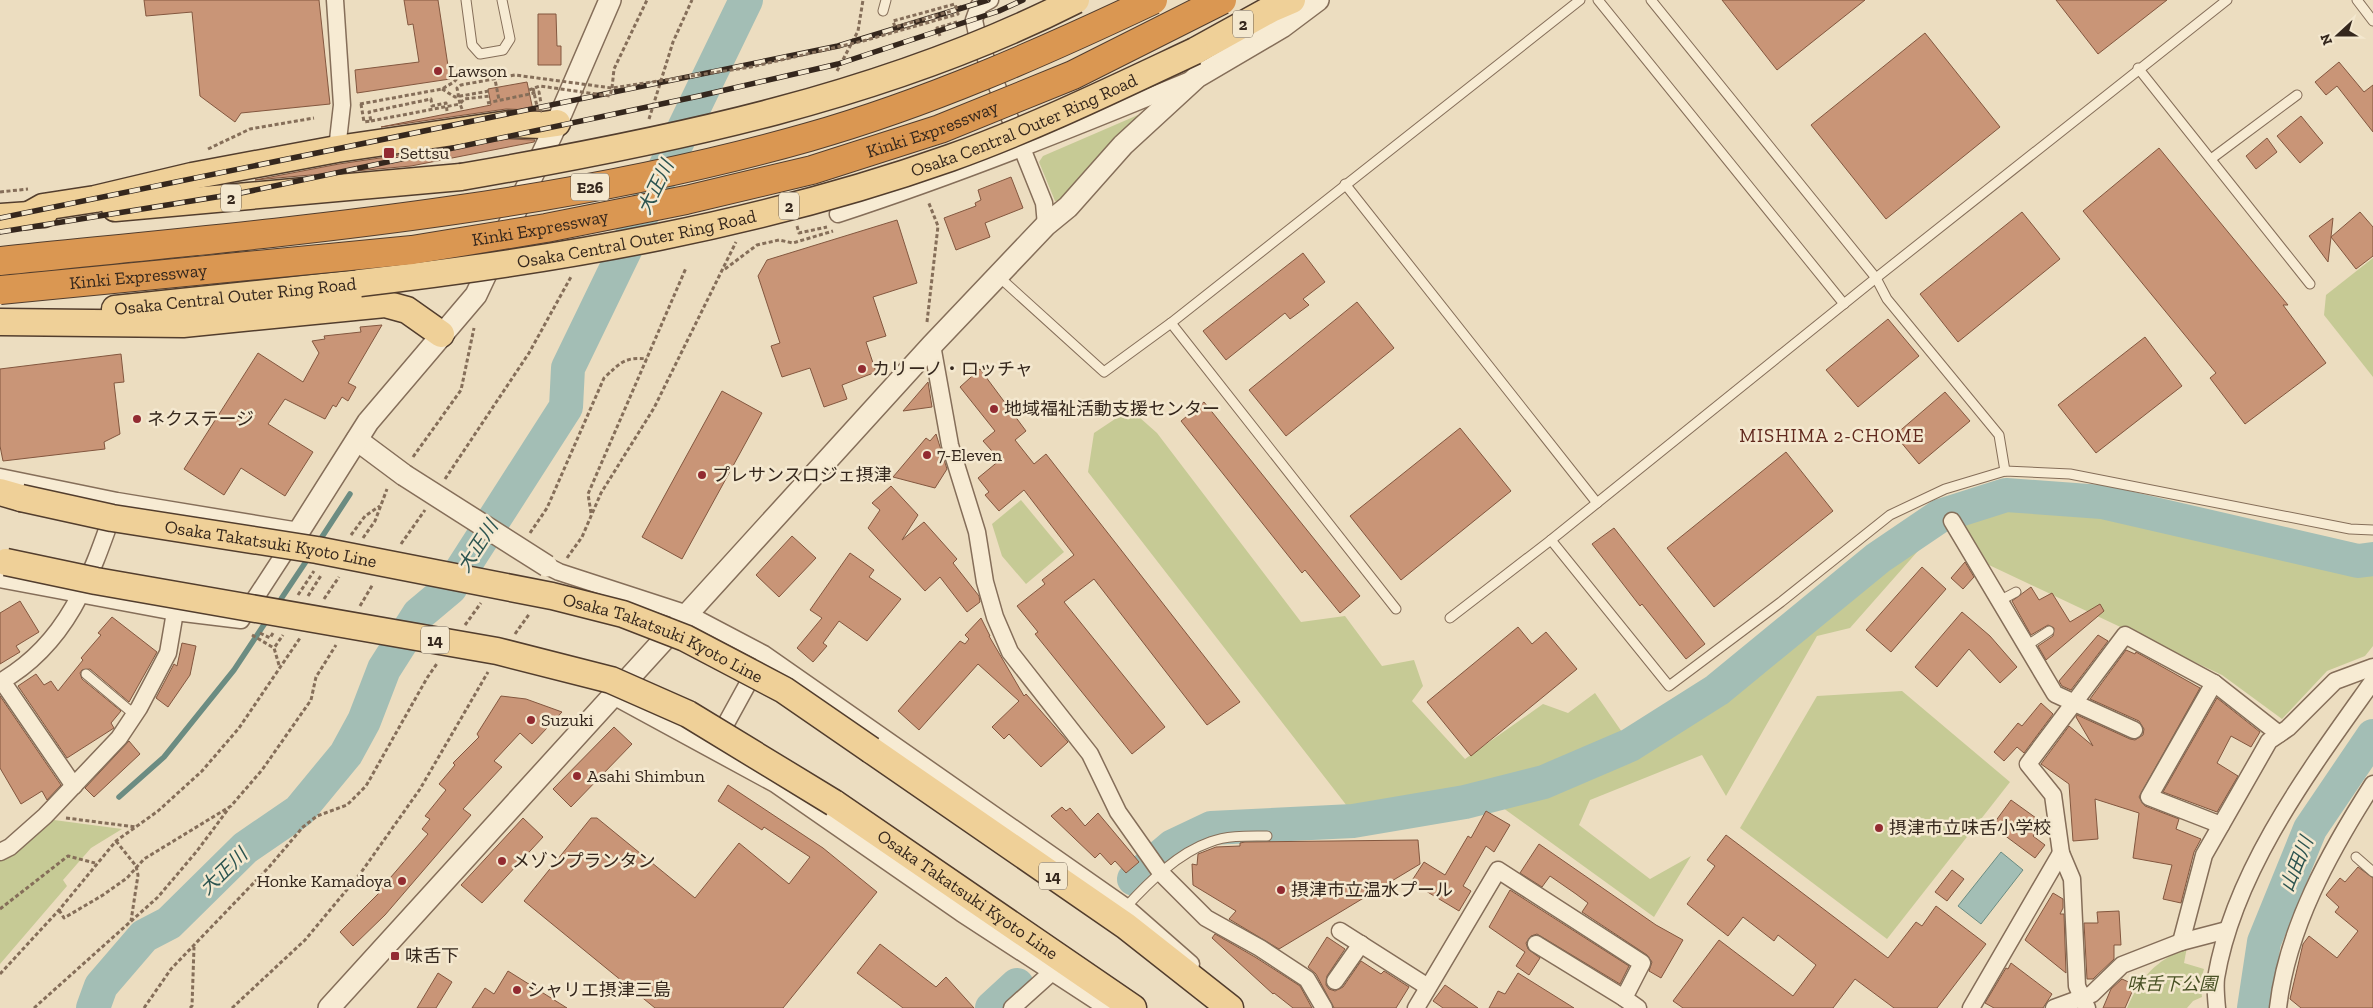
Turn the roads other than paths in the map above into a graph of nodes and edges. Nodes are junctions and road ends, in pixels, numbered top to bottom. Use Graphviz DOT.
graph roads {
  1 [pos="335,0"];
  2 [pos="466,0"];
  3 [pos="502,0"];
  4 [pos="610,0"];
  5 [pos="886,0"];
  6 [pos="990,0"];
  7 [pos="1076,0"];
  8 [pos="1153,0"];
  9 [pos="1222,0"];
  10 [pos="1292,0"];
  11 [pos="1318,0"];
  12 [pos="1580,0"];
  13 [pos="1598,0"];
  14 [pos="1652,0"];
  15 [pos="2227,0"];
  16 [pos="2357,0"];
  17 [pos="883,11"];
  18 [pos="2373,21"];
  19 [pos="2138,68"];
  20 [pos="1197,77"];
  21 [pos="2297,94"];
  22 [pos="557,123"];
  23 [pos="337,149"];
  24 [pos="1024,149"];
  25 [pos="2211,159"];
  26 [pos="1345,184"];
  27 [pos="27,216"];
  28 [pos="0,217"];
  29 [pos="838,222"];
  30 [pos="1046,225"];
  31 [pos="0,261"];
  32 [pos="998,276"];
  33 [pos="1876,278"];
  34 [pos="2310,284"];
  35 [pos="0,290"];
  36 [pos="1844,304"];
  37 [pos="0,322"];
  38 [pos="1171,323"];
  39 [pos="441,334"];
  40 [pos="929,336"];
  41 [pos="357,440"];
  42 [pos="2005,470"];
  43 [pos="0,477"];
  44 [pos="11,495"];
  45 [pos="117,500"];
  46 [pos="1597,503"];
  47 [pos="1952,521"];
  48 [pos="2373,530"];
  49 [pos="298,531"];
  50 [pos="1551,540"];
  51 [pos="2,567"];
  52 [pos="553,569"];
  53 [pos="2016,592"];
  54 [pos="81,594"];
  55 [pos="1999,601"];
  56 [pos="1396,608"];
  57 [pos="175,612"];
  58 [pos="688,614"];
  59 [pos="1450,618"];
  60 [pos="2049,631"];
  61 [pos="2026,646"];
  62 [pos="764,654"];
  63 [pos="2373,667"];
  64 [pos="86,674"];
  65 [pos="2373,681"];
  66 [pos="1,682"];
  67 [pos="2214,684"];
  68 [pos="613,696"];
  69 [pos="2073,704"];
  70 [pos="135,715"];
  71 [pos="2134,730"];
  72 [pos="2279,734"];
  73 [pos="712,750"];
  74 [pos="2373,784"];
  75 [pos="74,786"];
  76 [pos="2220,825"];
  77 [pos="1268,836"];
  78 [pos="0,852"];
  79 [pos="2061,853"];
  80 [pos="2356,857"];
  81 [pos="1155,866"];
  82 [pos="2373,872"];
  83 [pos="1126,907"];
  84 [pos="1340,930"];
  85 [pos="2227,930"];
  86 [pos="2181,942"];
  87 [pos="1361,944"];
  88 [pos="1536,944"];
  89 [pos="1051,973"];
  90 [pos="1335,981"];
  91 [pos="1428,987"];
  92 [pos="1629,1004"];
  93 [pos="2084,1004"];
  94 [pos="329,1008"];
  95 [pos="1012,1008"];
  96 [pos="1107,1008"];
  97 [pos="1133,1008"];
  98 [pos="1230,1008"];
  99 [pos="1235,1008"];
  100 [pos="1324,1008"];
  101 [pos="1416,1008"];
  102 [pos="1971,1008"];
  103 [pos="2054,1008"];
  104 [pos="2217,1008"];
  105 [pos="2278,1008"];
  1 -- 23 [label="street"];
  2 -- 3 [label="lane"];
  4 -- 22 [label="street"];
  5 -- 17 [label="lane"];
  6 -- 24 [label="street"];
  7 -- 27 [label="main road, 2, bridge"];
  8 -- 31 [label="highway, Kinki Expressway / E26, bridge"];
  9 -- 35 [label="highway, Kinki Expressway / E26, bridge"];
  10 -- 37 [label="main road, Osaka Central Outer Ring Road / 2, bridge"];
  11 -- 20 [label="street"];
  12 -- 26 [label="lane"];
  13 -- 36 [label="lane"];
  14 -- 33 [label="lane"];
  15 -- 19 [label="lane"];
  16 -- 18 [label="lane"];
  19 -- 25 [label="lane"];
  19 -- 33 [label="lane"];
  20 -- 24 [label="street"];
  20 -- 30 [label="street"];
  21 -- 25 [label="lane"];
  22 -- 23 [label="main road"];
  22 -- 39 [label="street"];
  23 -- 27 [label="main road"];
  24 -- 29 [label="street"];
  24 -- 30 [label="street"];
  25 -- 34 [label="lane"];
  26 -- 38 [label="lane"];
  26 -- 46 [label="lane"];
  27 -- 28 [label="main road, 2"];
  30 -- 32 [label="street"];
  32 -- 38 [label="lane"];
  32 -- 40 [label="street"];
  33 -- 36 [label="lane"];
  33 -- 42 [label="lane"];
  36 -- 46 [label="lane"];
  37 -- 39 [label="main road"];
  38 -- 56 [label="lane"];
  39 -- 41 [label="street"];
  40 -- 58 [label="street"];
  40 -- 81 [label="street"];
  41 -- 49 [label="street"];
  41 -- 52 [label="street, bridge"];
  42 -- 48 [label="lane"];
  42 -- 50 [label="lane"];
  43 -- 45 [label="street"];
  44 -- 98 [label="main road, Osaka Takatsuki Kyoto Line / 14, bridge"];
  45 -- 49 [label="street"];
  45 -- 54 [label="street"];
  46 -- 50 [label="lane"];
  47 -- 55 [label="street"];
  49 -- 57 [label="street"];
  50 -- 59 [label="lane"];
  51 -- 54 [label="street"];
  51 -- 97 [label="main road, Osaka Takatsuki Kyoto Line / 14, bridge"];
  52 -- 58 [label="street"];
  53 -- 55 [label="lane"];
  54 -- 57 [label="street"];
  54 -- 66 [label="street"];
  55 -- 61 [label="street"];
  57 -- 70 [label="street"];
  58 -- 62 [label="street"];
  58 -- 68 [label="street"];
  60 -- 61 [label="lane"];
  61 -- 69 [label="street"];
  62 -- 73 [label="street"];
  62 -- 83 [label="street"];
  63 -- 72 [label="street"];
  64 -- 70 [label="lane"];
  65 -- 85 [label="street"];
  66 -- 75 [label="street"];
  67 -- 69 [label="street"];
  67 -- 72 [label="street"];
  67 -- 76 [label="street"];
  68 -- 73 [label="street"];
  68 -- 94 [label="street"];
  69 -- 71 [label="street"];
  69 -- 79 [label="street"];
  70 -- 75 [label="street"];
  72 -- 76 [label="street"];
  73 -- 89 [label="street"];
  74 -- 105 [label="street"];
  75 -- 78 [label="street"];
  76 -- 86 [label="street"];
  77 -- 81 [label="lane"];
  79 -- 93 [label="street"];
  79 -- 102 [label="street"];
  80 -- 82 [label="lane"];
  81 -- 83 [label="lane"];
  81 -- 100 [label="street"];
  83 -- 99 [label="street"];
  84 -- 87 [label="street"];
  85 -- 86 [label="street"];
  85 -- 104 [label="street"];
  86 -- 93 [label="street"];
  87 -- 90 [label="street"];
  87 -- 91 [label="street"];
  88 -- 92 [label="street"];
  89 -- 95 [label="street"];
  89 -- 96 [label="street"];
  91 -- 92 [label="street"];
  91 -- 101 [label="street"];
  93 -- 103 [label="street"];
}
